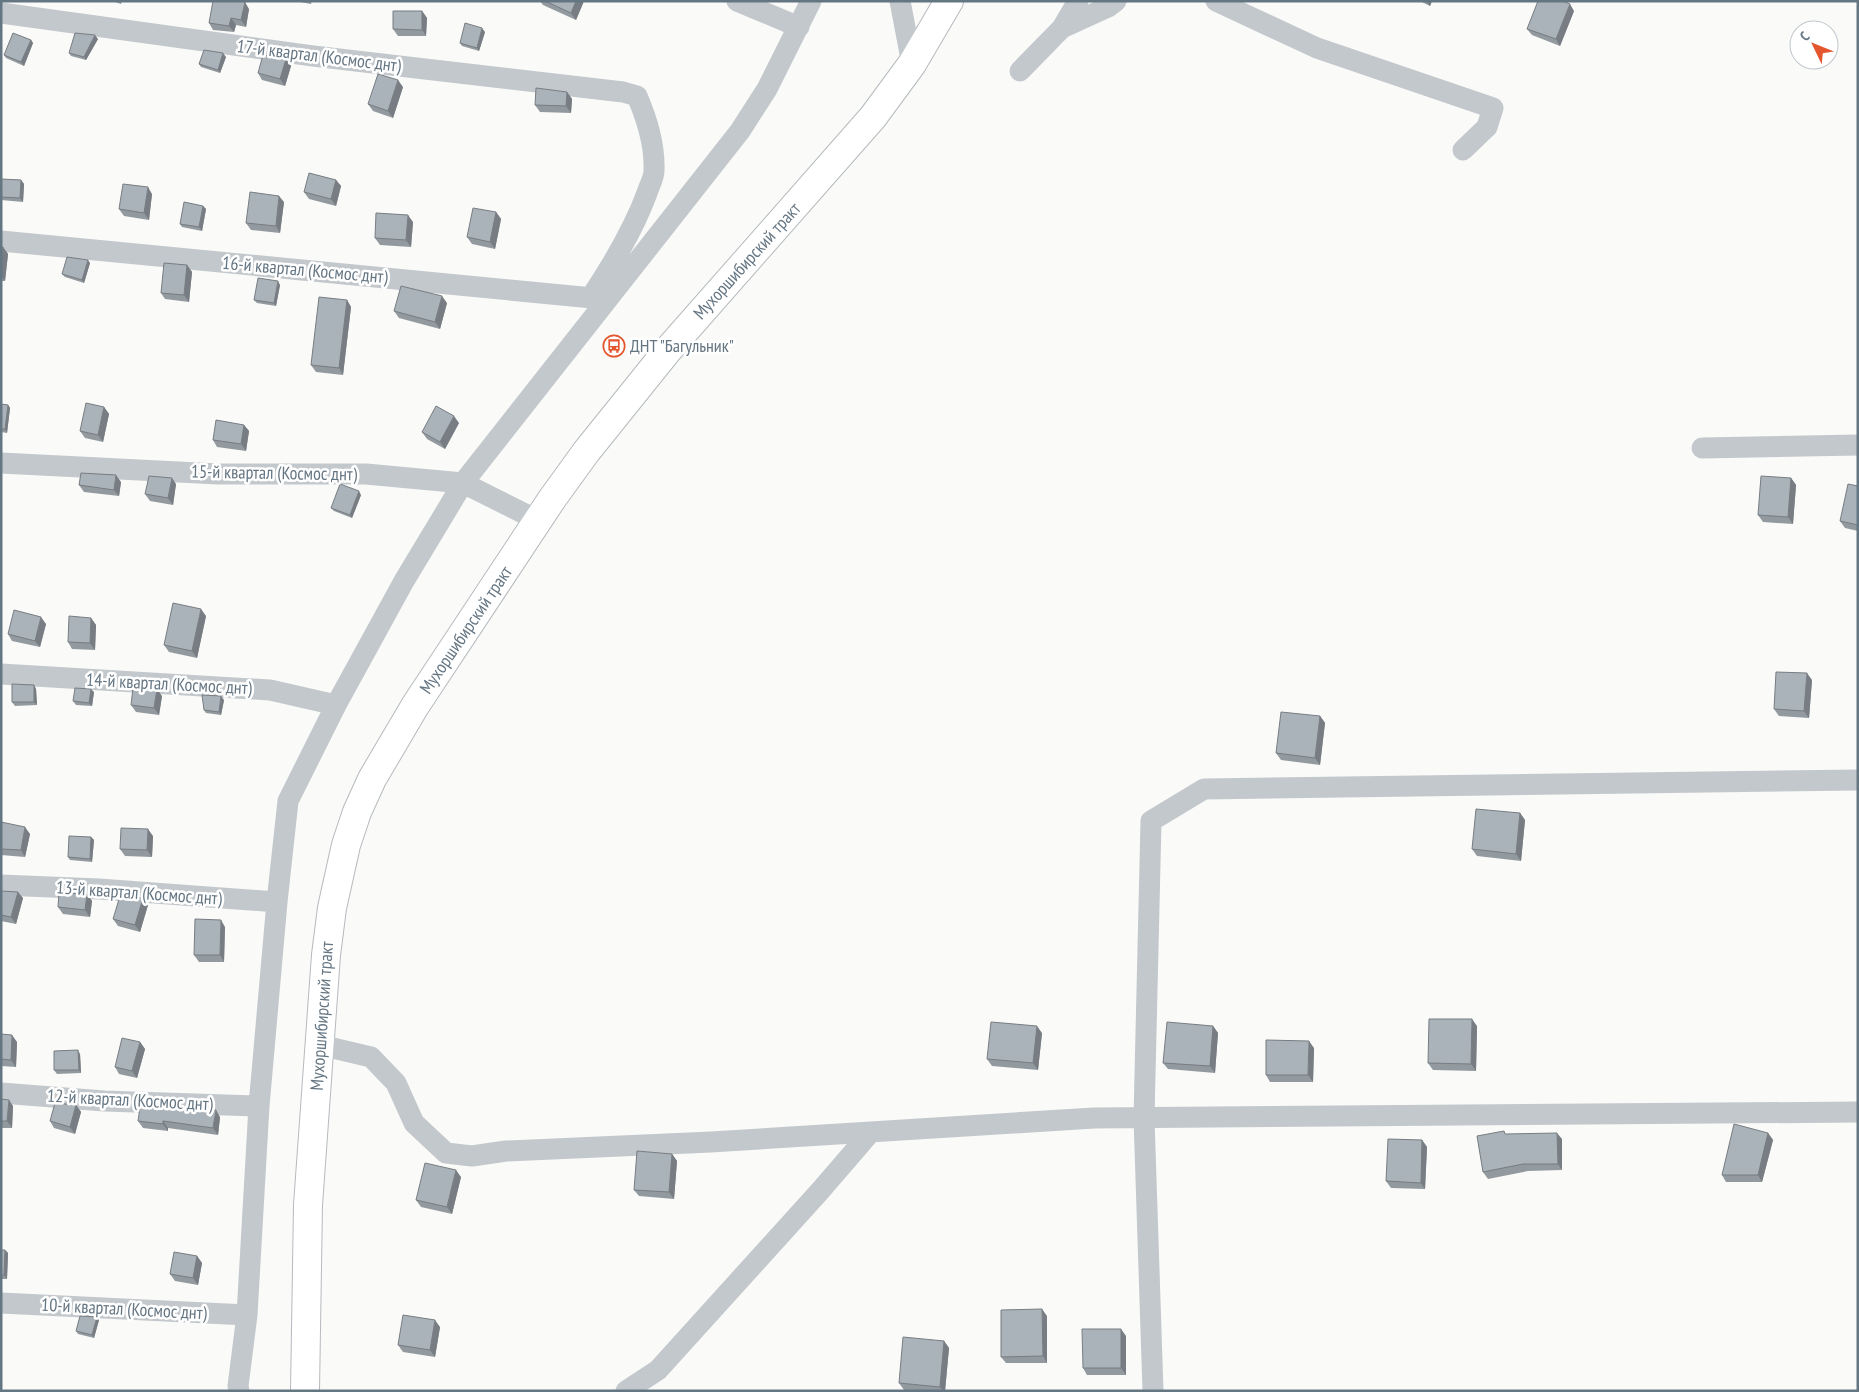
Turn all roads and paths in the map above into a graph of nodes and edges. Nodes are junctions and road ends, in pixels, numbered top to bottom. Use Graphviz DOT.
graph roads {
  1 [pos="737,1"];
  2 [pos="811,1"];
  3 [pos="900,1"];
  4 [pos="949,1"];
  5 [pos="1078,1"];
  6 [pos="1116,1"];
  7 [pos="1216,1"];
  8 [pos="1,12"];
  9 [pos="799,27"];
  10 [pos="1062,28"];
  11 [pos="912,64"];
  12 [pos="1020,71"];
  13 [pos="1463,150"];
  14 [pos="1,241"];
  15 [pos="599,298"];
  16 [pos="1858,445"];
  17 [pos="1702,448"];
  18 [pos="1,463"];
  19 [pos="463,483"];
  20 [pos="539,521"];
  21 [pos="1,674"];
  22 [pos="336,706"];
  23 [pos="1858,780"];
  24 [pos="1,884"];
  25 [pos="277,902"];
  26 [pos="320,1045"];
  27 [pos="1,1093"];
  28 [pos="259,1106"];
  29 [pos="1858,1112"];
  30 [pos="1144,1118"];
  31 [pos="870,1133"];
  32 [pos="1,1303"];
  33 [pos="247,1316"];
  34 [pos="239,1391"];
  35 [pos="306,1391"];
  36 [pos="626,1391"];
  37 [pos="1153,1391"];
  1 -- 9 [label="street"];
  2 -- 9 [label="street"];
  3 -- 11 [label="street"];
  4 -- 11 [label="main road, Мухоршибирский тракт"];
  5 -- 10 [label="street"];
  6 -- 10 [label="street"];
  7 -- 13 [label="street"];
  8 -- 15 [label="street, 17-й квартал (Космос днт)"];
  9 -- 15 [label="street"];
  10 -- 12 [label="street"];
  11 -- 20 [label="main road, Мухоршибирский тракт"];
  14 -- 15 [label="street, 16-й квартал (Космос днт)"];
  15 -- 19 [label="street"];
  16 -- 17 [label="street"];
  18 -- 19 [label="street, 15-й квартал (Космос днт)"];
  19 -- 20 [label="street, 15-й квартал (Космос днт)"];
  19 -- 22 [label="street"];
  20 -- 26 [label="main road, Мухоршибирский тракт"];
  21 -- 22 [label="street, 14-й квартал (Космос днт)"];
  22 -- 25 [label="street"];
  23 -- 30 [label="street"];
  24 -- 25 [label="street, 13-й квартал (Космос днт)"];
  25 -- 28 [label="street"];
  26 -- 31 [label="street"];
  26 -- 35 [label="main road, Мухоршибирский тракт"];
  27 -- 28 [label="street, 12-й квартал (Космос днт)"];
  28 -- 33 [label="street"];
  29 -- 30 [label="street"];
  30 -- 31 [label="street"];
  30 -- 37 [label="street"];
  31 -- 36 [label="street"];
  32 -- 33 [label="street, 10-й квартал (Космос днт)"];
  33 -- 34 [label="street"];
}
